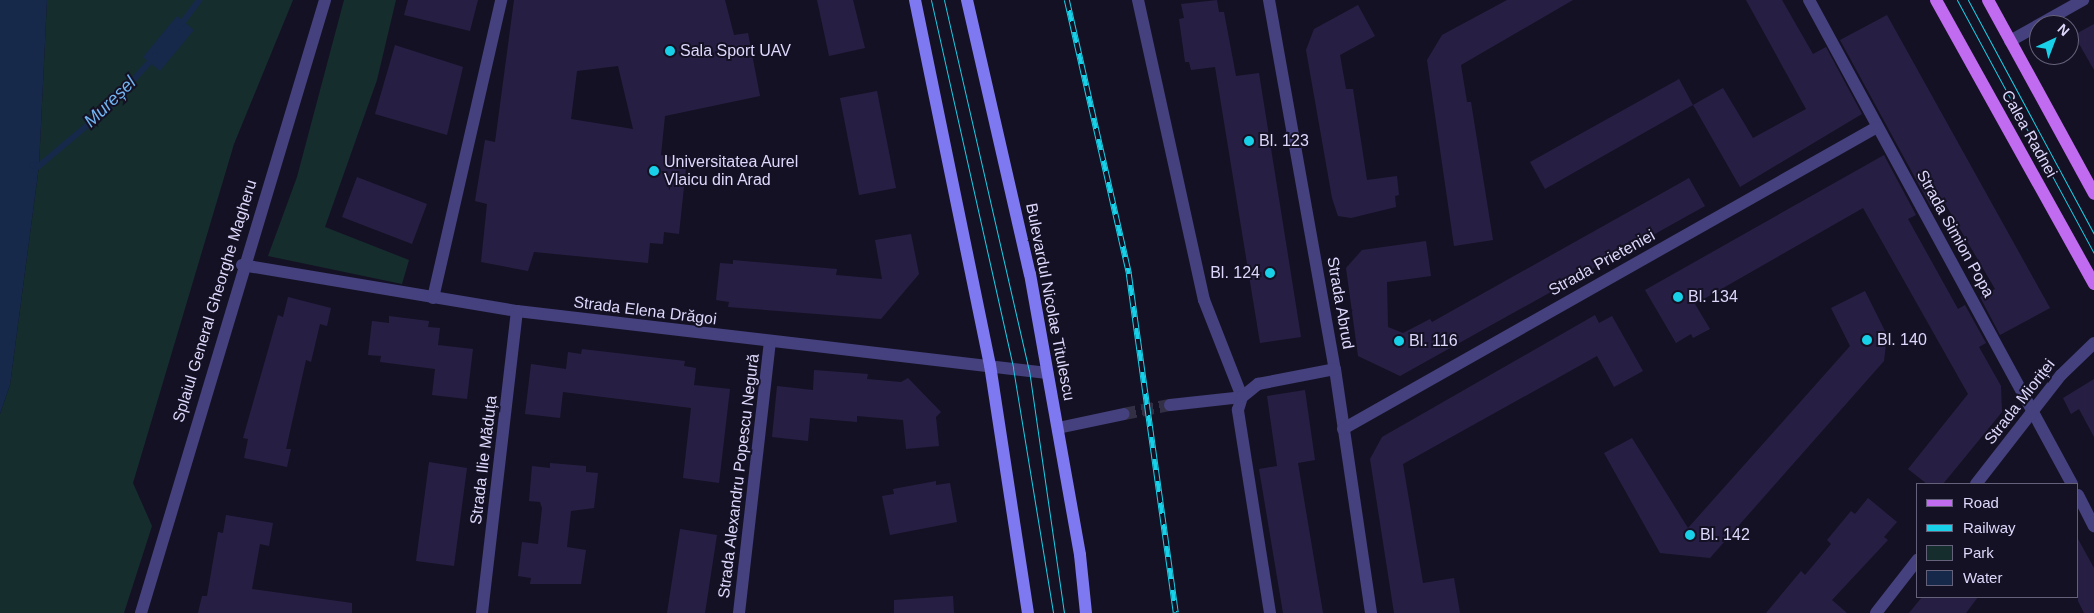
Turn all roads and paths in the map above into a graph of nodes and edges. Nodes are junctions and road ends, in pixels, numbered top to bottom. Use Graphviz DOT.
graph roads {
  1 [pos="325,0"];
  2 [pos="501,0"];
  3 [pos="915,0"];
  4 [pos="966,0"];
  5 [pos="1138,0"];
  6 [pos="1269,0"];
  7 [pos="1809,0"];
  8 [pos="1936,0"];
  9 [pos="1988,0"];
  10 [pos="2083,0"];
  11 [pos="2010,40"];
  12 [pos="1877,127"];
  13 [pos="2094,194"];
  14 [pos="242,265"];
  15 [pos="2094,284"];
  16 [pos="433,298"];
  17 [pos="517,311"];
  18 [pos="770,343"];
  19 [pos="2094,343"];
  20 [pos="990,365"];
  21 [pos="1336,369"];
  22 [pos="1047,373"];
  23 [pos="1242,397"];
  24 [pos="1170,405"];
  25 [pos="2033,410"];
  26 [pos="1124,414"];
  27 [pos="1058,428"];
  28 [pos="1343,429"];
  29 [pos="1977,483"];
  30 [pos="2071,483"];
  31 [pos="2079,497"];
  32 [pos="2094,526"];
  33 [pos="1916,562"];
  34 [pos="141,613"];
  35 [pos="482,613"];
  36 [pos="739,613"];
  37 [pos="1028,613"];
  38 [pos="1086,613"];
  39 [pos="1270,613"];
  40 [pos="1371,613"];
  41 [pos="1876,613"];
  1 -- 14 [label="street, Splaiul General Gheorghe Magheru"];
  2 -- 16 [label="street"];
  3 -- 20 [label="main road"];
  4 -- 22 [label="main road, Bulevardul Nicolae Titulescu"];
  5 -- 23 [label="street"];
  6 -- 21 [label="street, Strada Abrud"];
  7 -- 12 [label="street, Strada Simion Popa"];
  8 -- 15 [label="main road, Calea Radnei"];
  9 -- 11 [label="main road, Calea Radnei"];
  10 -- 11 [label="street"];
  11 -- 13 [label="main road, Calea Radnei"];
  12 -- 25 [label="street, Strada Simion Popa"];
  12 -- 28 [label="street, Strada Prieteniei"];
  14 -- 16 [label="street, Strada Elena Drăgoi"];
  14 -- 34 [label="street, Splaiul General Gheorghe Magheru"];
  16 -- 17 [label="street, Strada Elena Drăgoi"];
  17 -- 18 [label="street, Strada Elena Drăgoi"];
  17 -- 35 [label="street, Strada Ilie Măduța"];
  18 -- 20 [label="street, Strada Elena Drăgoi"];
  18 -- 36 [label="street, Strada Alexandru Popescu Negură"];
  19 -- 25 [label="street, Strada Mioriței"];
  20 -- 22 [label="street, Strada Elena Drăgoi"];
  20 -- 37 [label="main road"];
  21 -- 23 [label="street"];
  21 -- 28 [label="street, Strada Abrud"];
  22 -- 27 [label="main road, Bulevardul Nicolae Titulescu"];
  23 -- 24 [label="street"];
  23 -- 39 [label="street"];
  25 -- 29 [label="street, Strada Mioriței"];
  25 -- 30 [label="street, Strada Simion Popa"];
  26 -- 27 [label="street"];
  27 -- 38 [label="main road, Bulevardul Nicolae Titulescu"];
  28 -- 40 [label="street, Strada Abrud"];
  31 -- 32 [label="street"];
  33 -- 41 [label="street"];
}
